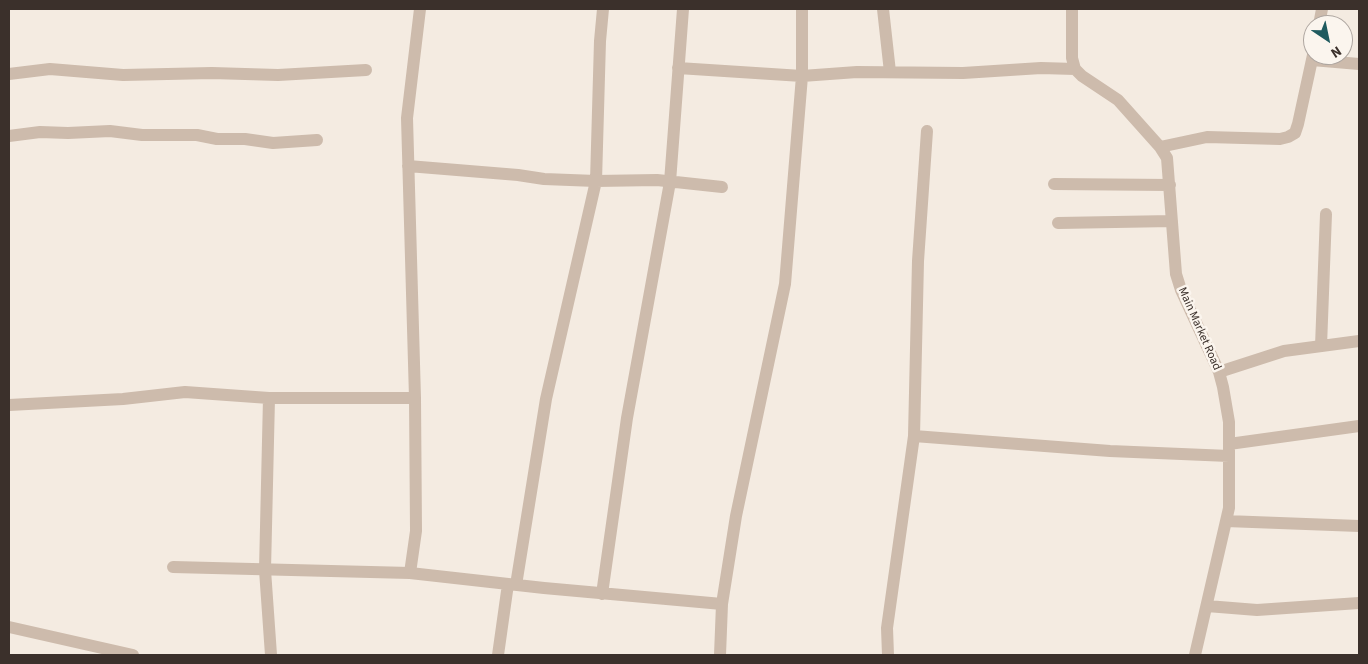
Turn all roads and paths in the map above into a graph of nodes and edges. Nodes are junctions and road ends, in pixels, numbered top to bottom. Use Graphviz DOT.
graph roads {
  1 [pos="420,9"];
  2 [pos="603,9"];
  3 [pos="683,9"];
  4 [pos="802,9"];
  5 [pos="883,9"];
  6 [pos="1072,9"];
  7 [pos="1311,65"];
  8 [pos="678,68"];
  9 [pos="1075,69"];
  10 [pos="366,70"];
  11 [pos="890,72"];
  12 [pos="9,74"];
  13 [pos="802,76"];
  14 [pos="928,131"];
  15 [pos="9,136"];
  16 [pos="317,140"];
  17 [pos="1160,147"];
  18 [pos="408,166"];
  19 [pos="596,181"];
  20 [pos="670,182"];
  21 [pos="1054,184"];
  22 [pos="1170,185"];
  23 [pos="722,187"];
  24 [pos="1326,214"];
  25 [pos="1172,221"];
  26 [pos="1058,223"];
  27 [pos="1359,341"];
  28 [pos="1321,346"];
  29 [pos="1219,372"];
  30 [pos="269,398"];
  31 [pos="415,398"];
  32 [pos="9,405"];
  33 [pos="1359,426"];
  34 [pos="914,436"];
  35 [pos="1229,450"];
  36 [pos="1226,522"];
  37 [pos="1359,526"];
  38 [pos="174,567"];
  39 [pos="265,570"];
  40 [pos="410,573"];
  41 [pos="512,585"];
  42 [pos="602,594"];
  43 [pos="722,604"];
  44 [pos="1359,604"];
  45 [pos="1207,606"];
  46 [pos="9,627"];
  47 [pos="133,655"];
  48 [pos="270,655"];
  49 [pos="498,655"];
  50 [pos="720,655"];
  51 [pos="888,655"];
  52 [pos="1195,655"];
  1 -- 18 [label="street"];
  2 -- 19 [label="street"];
  3 -- 8 [label="street"];
  4 -- 13 [label="street"];
  5 -- 11 [label="street"];
  6 -- 9 [label="street"];
  7 -- 17 [label="street"];
  8 -- 13 [label="street"];
  8 -- 20 [label="street"];
  9 -- 11 [label="street"];
  9 -- 17 [label="street, Main Market Road"];
  10 -- 12 [label="street"];
  11 -- 13 [label="street"];
  13 -- 43 [label="street"];
  14 -- 34 [label="street"];
  15 -- 16 [label="street"];
  17 -- 22 [label="street, Main Market Road"];
  18 -- 19 [label="street"];
  18 -- 31 [label="street"];
  19 -- 20 [label="street"];
  19 -- 41 [label="street"];
  20 -- 23 [label="street"];
  20 -- 42 [label="street"];
  21 -- 22 [label="street"];
  22 -- 25 [label="street, Main Market Road"];
  24 -- 28 [label="street"];
  25 -- 26 [label="street"];
  25 -- 29 [label="street, Main Market Road"];
  27 -- 28 [label="street"];
  28 -- 29 [label="street"];
  29 -- 35 [label="street, Main Market Road"];
  30 -- 31 [label="street"];
  30 -- 32 [label="street"];
  30 -- 39 [label="street"];
  31 -- 40 [label="street"];
  33 -- 35 [label="street"];
  34 -- 35 [label="street"];
  34 -- 51 [label="street"];
  35 -- 36 [label="street, Main Market Road"];
  36 -- 37 [label="street"];
  36 -- 45 [label="street, Main Market Road"];
  38 -- 39 [label="street"];
  39 -- 40 [label="street"];
  39 -- 48 [label="street"];
  40 -- 41 [label="street"];
  41 -- 42 [label="street"];
  41 -- 49 [label="street"];
  42 -- 43 [label="street"];
  43 -- 50 [label="street"];
  44 -- 45 [label="street"];
  45 -- 52 [label="street, Main Market Road"];
  46 -- 47 [label="street"];
}
